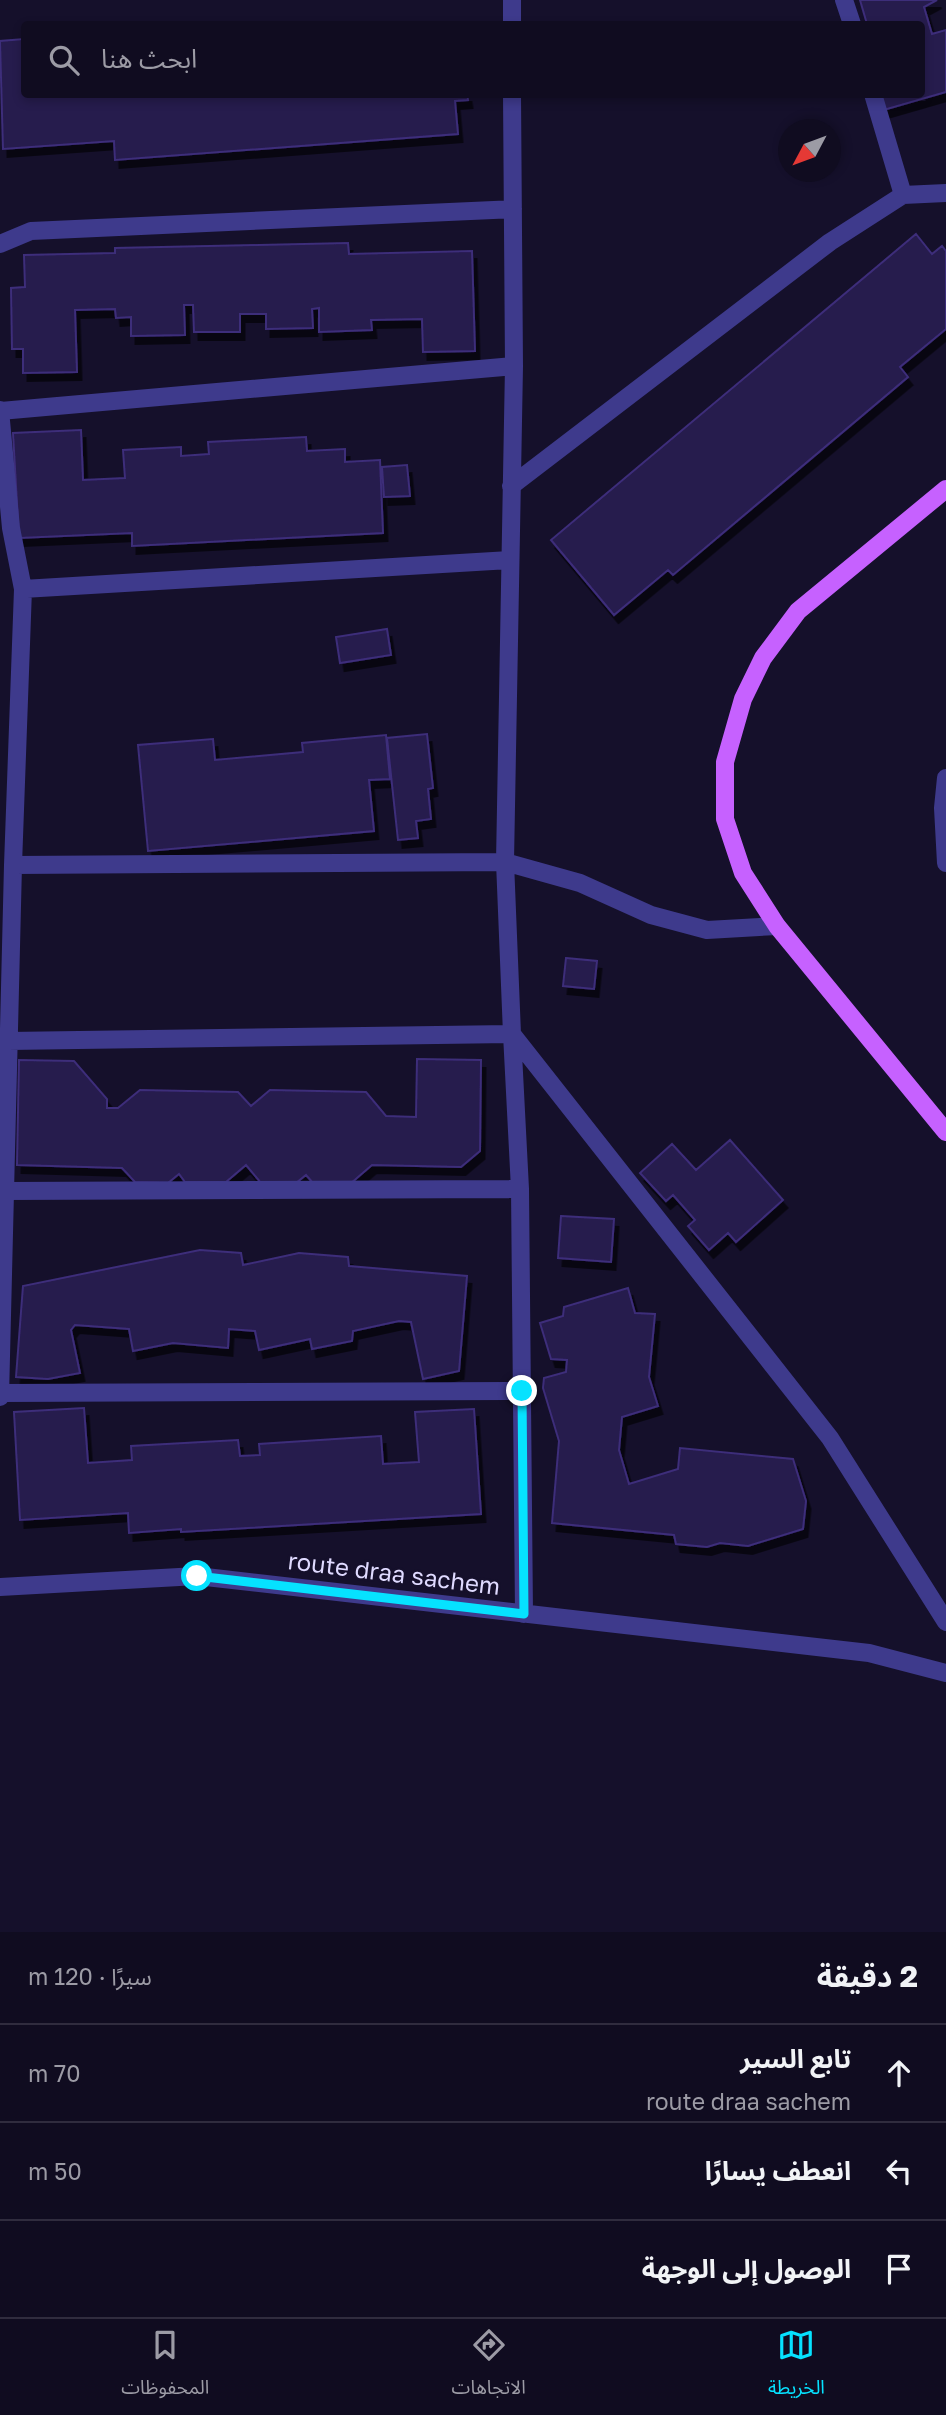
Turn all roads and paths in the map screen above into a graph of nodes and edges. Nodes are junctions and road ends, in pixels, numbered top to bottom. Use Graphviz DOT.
graph roads {
  1 [pos="512,0"];
  2 [pos="844,0"];
  3 [pos="512,21"];
  4 [pos="851,21"];
  5 [pos="512,98"];
  6 [pos="874,98"];
  7 [pos="946,193"];
  8 [pos="903,195"];
  9 [pos="513,209"];
  10 [pos="0,244"];
  11 [pos="514,366"];
  12 [pos="0,410"];
  13 [pos="511,486"];
  14 [pos="946,489"];
  15 [pos="510,560"];
  16 [pos="23,589"];
  17 [pos="946,778"];
  18 [pos="505,862"];
  19 [pos="946,863"];
  20 [pos="13,865"];
  21 [pos="777,926"];
  22 [pos="512,1034"];
  23 [pos="8,1041"];
  24 [pos="946,1132"];
  25 [pos="520,1189"];
  26 [pos="5,1191"];
  27 [pos="522,1391"];
  28 [pos="0,1395"];
  29 [pos="0,1587"];
  30 [pos="524,1614"];
  31 [pos="946,1622"];
  32 [pos="946,1673"];
  1 -- 3 [label="street"];
  2 -- 4 [label="street"];
  5 -- 9 [label="street"];
  6 -- 8 [label="street"];
  7 -- 8 [label="street"];
  8 -- 13 [label="street"];
  9 -- 10 [label="street"];
  9 -- 11 [label="street"];
  11 -- 12 [label="street"];
  11 -- 13 [label="street"];
  12 -- 16 [label="street"];
  13 -- 15 [label="street"];
  14 -- 21 [label="main road"];
  15 -- 16 [label="street"];
  15 -- 18 [label="street"];
  16 -- 20 [label="street"];
  17 -- 19 [label="street"];
  18 -- 20 [label="street"];
  18 -- 21 [label="street"];
  18 -- 22 [label="street"];
  20 -- 23 [label="street"];
  21 -- 24 [label="main road"];
  22 -- 23 [label="street"];
  22 -- 25 [label="street"];
  22 -- 31 [label="street"];
  23 -- 26 [label="street"];
  25 -- 26 [label="street"];
  25 -- 27 [label="street"];
  26 -- 28 [label="street"];
  27 -- 28 [label="street"];
  27 -- 30 [label="street"];
  29 -- 30 [label="street, route draa sachem"];
  30 -- 32 [label="street, route draa sachem"];
}
